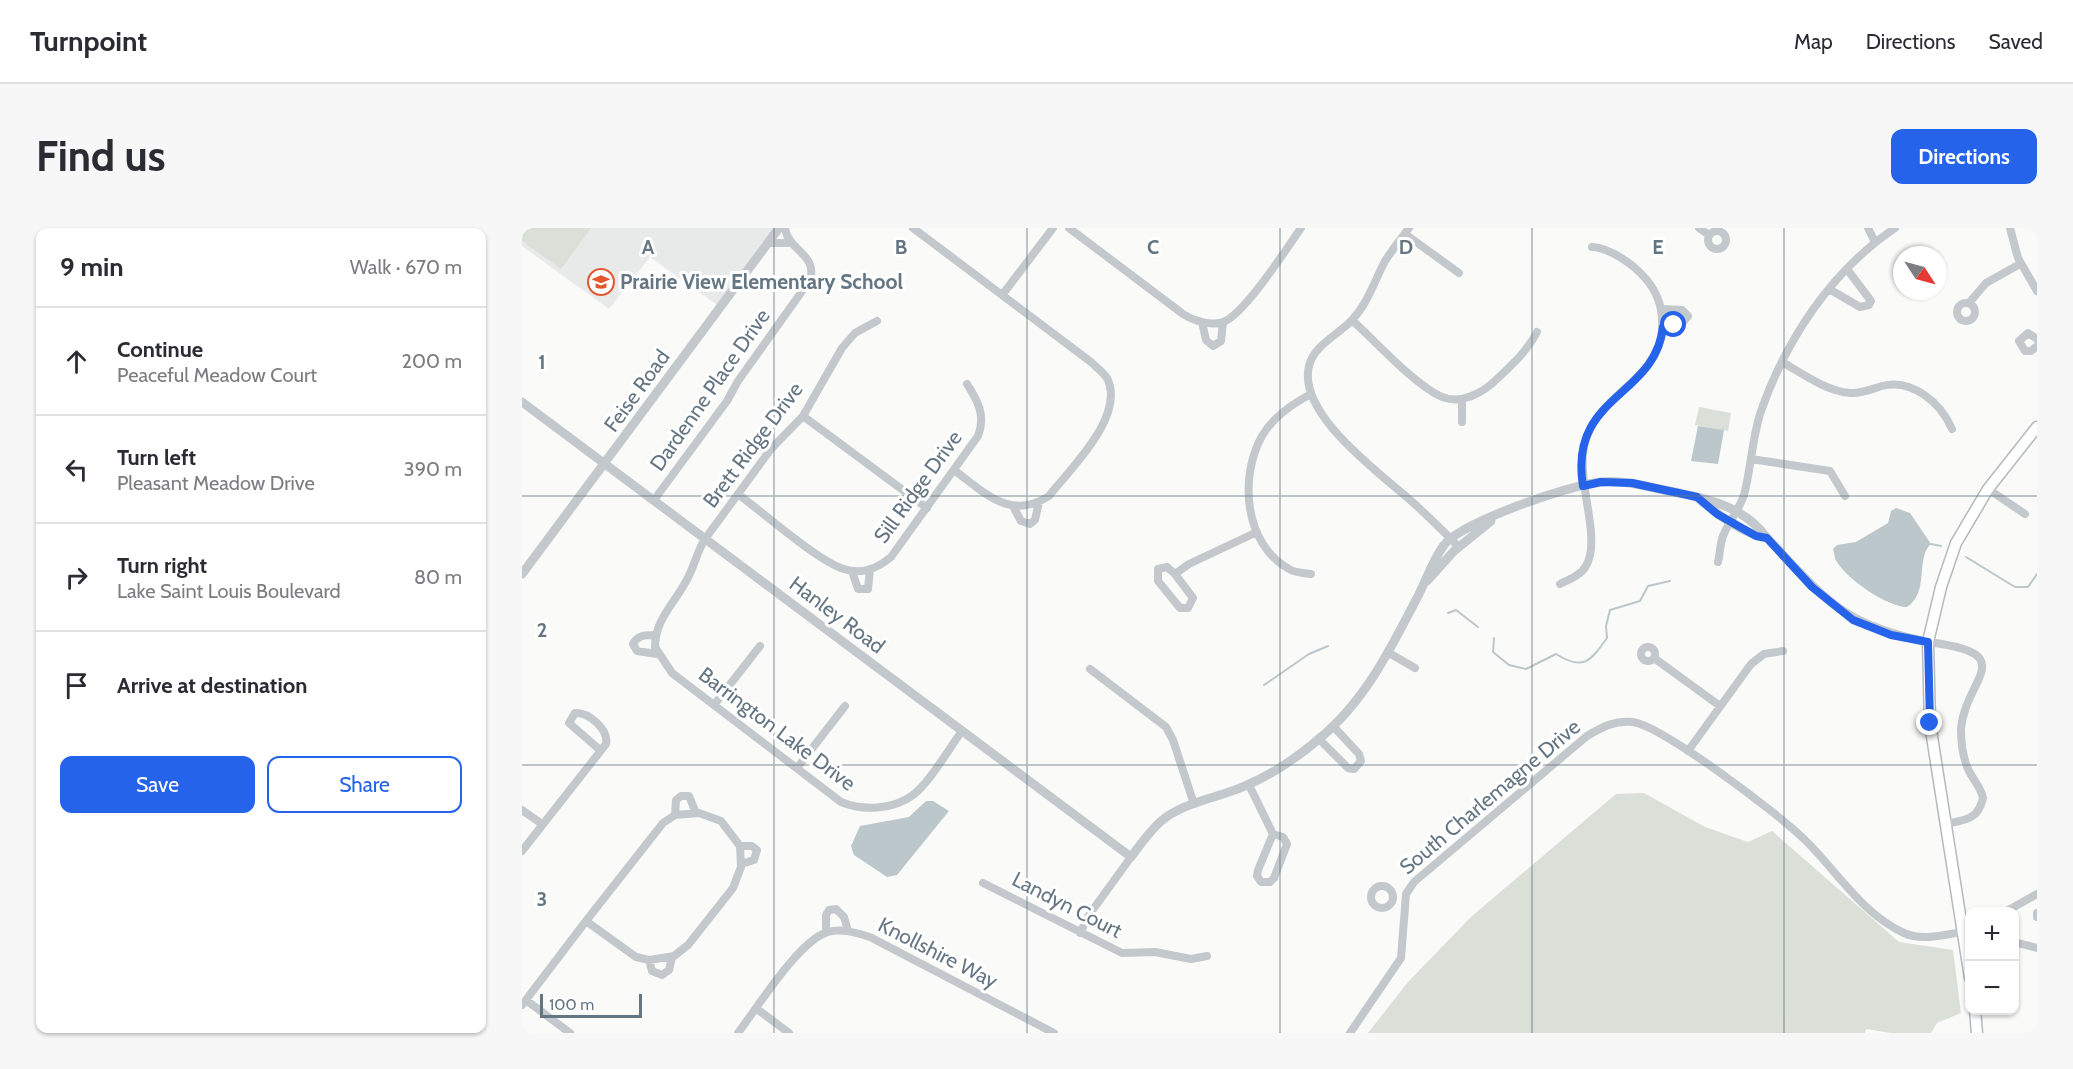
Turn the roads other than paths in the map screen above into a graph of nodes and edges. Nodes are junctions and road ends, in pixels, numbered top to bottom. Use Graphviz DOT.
graph roads {
  1 [pos="779,228"];
  2 [pos="785,228"];
  3 [pos="913,228"];
  4 [pos="1053,228"];
  5 [pos="1069,228"];
  6 [pos="1301,228"];
  7 [pos="1699,228"];
  8 [pos="1868,228"];
  9 [pos="1895,228"];
  10 [pos="2010,228"];
  11 [pos="1407,231"];
  12 [pos="1725,231"];
  13 [pos="1709,236"];
  14 [pos="1875,242"];
  15 [pos="768,243"];
  16 [pos="791,243"];
  17 [pos="1592,247"];
  18 [pos="2020,264"];
  19 [pos="1847,268"];
  20 [pos="1459,273"];
  21 [pos="1829,289"];
  22 [pos="2037,291"];
  23 [pos="1003,294"];
  24 [pos="1968,303"];
  25 [pos="1662,309"];
  26 [pos="1352,320"];
  27 [pos="877,321"];
  28 [pos="1202,322"];
  29 [pos="1223,322"];
  30 [pos="1663,327"];
  31 [pos="1537,332"];
  32 [pos="2037,339"];
  33 [pos="2037,346"];
  34 [pos="1782,362"];
  35 [pos="967,384"];
  36 [pos="1311,394"];
  37 [pos="1462,399"];
  38 [pos="522,402"];
  39 [pos="803,416"];
  40 [pos="1462,422"];
  41 [pos="2037,427"];
  42 [pos="1952,429"];
  43 [pos="1750,459"];
  44 [pos="606,464"];
  45 [pos="954,470"];
  46 [pos="1583,486"];
  47 [pos="1988,489"];
  48 [pos="738,494"];
  49 [pos="1845,496"];
  50 [pos="1697,497"];
  51 [pos="654,500"];
  52 [pos="1039,502"];
  53 [pos="1013,506"];
  54 [pos="927,508"];
  55 [pos="1737,512"];
  56 [pos="2025,514"];
  57 [pos="1495,517"];
  58 [pos="1730,522"];
  59 [pos="1257,532"];
  60 [pos="1767,538"];
  61 [pos="705,539"];
  62 [pos="1450,539"];
  63 [pos="1459,548"];
  64 [pos="1718,562"];
  65 [pos="870,569"];
  66 [pos="852,571"];
  67 [pos="522,574"];
  68 [pos="1175,574"];
  69 [pos="1311,574"];
  70 [pos="1425,582"];
  71 [pos="1560,584"];
  72 [pos="655,635"];
  73 [pos="1928,642"];
  74 [pos="760,646"];
  75 [pos="1783,651"];
  76 [pos="1389,653"];
  77 [pos="657,654"];
  78 [pos="1654,658"];
  79 [pos="1415,668"];
  80 [pos="1090,669"];
  81 [pos="714,705"];
  82 [pos="844,706"];
  83 [pos="1720,706"];
  84 [pos="1333,726"];
  85 [pos="962,731"];
  86 [pos="1319,739"];
  87 [pos="600,750"];
  88 [pos="1688,751"];
  89 [pos="797,768"];
  90 [pos="1249,785"];
  91 [pos="1194,804"];
  92 [pos="522,810"];
  93 [pos="696,813"];
  94 [pos="675,815"];
  95 [pos="542,824"];
  96 [pos="1945,824"];
  97 [pos="1273,834"];
  98 [pos="740,846"];
  99 [pos="522,851"];
  100 [pos="1131,856"];
  101 [pos="741,864"];
  102 [pos="983,883"];
  103 [pos="2037,894"];
  104 [pos="1393,899"];
  105 [pos="1405,902"];
  106 [pos="2014,907"];
  107 [pos="586,921"];
  108 [pos="1965,921"];
  109 [pos="848,931"];
  110 [pos="1965,931"];
  111 [pos="826,932"];
  112 [pos="1080,933"];
  113 [pos="2019,943"];
  114 [pos="2037,948"];
  115 [pos="1207,956"];
  116 [pos="672,957"];
  117 [pos="649,960"];
  118 [pos="524,1002"];
  119 [pos="757,1009"];
  120 [pos="1975,1015"];
  121 [pos="570,1033"];
  122 [pos="738,1033"];
  123 [pos="789,1033"];
  124 [pos="1054,1033"];
  125 [pos="1350,1033"];
  126 [pos="1977,1033"];
  1 -- 15 [label="street, Feise Road"];
  2 -- 16 [label="street, Dardenne Place Drive"];
  3 -- 23 [label="street"];
  4 -- 23 [label="street"];
  5 -- 28 [label="street"];
  6 -- 29 [label="street"];
  7 -- 13 [label="street"];
  8 -- 14 [label="street"];
  9 -- 14 [label="street"];
  10 -- 18 [label="street"];
  11 -- 20 [label="street"];
  11 -- 26 [label="street"];
  12 -- 13 [label="street"];
  12 -- 13 [label="street"];
  14 -- 19 [label="street"];
  15 -- 16 [label="street"];
  15 -- 44 [label="street, Feise Road"];
  16 -- 51 [label="street, Dardenne Place Drive"];
  17 -- 25 [label="street"];
  18 -- 22 [label="street"];
  18 -- 24 [label="street"];
  19 -- 21 [label="street"];
  19 -- 21 [label="street"];
  21 -- 34 [label="street"];
  23 -- 52 [label="street"];
  25 -- 30 [label="street"];
  25 -- 30 [label="street"];
  26 -- 36 [label="street"];
  26 -- 37 [label="street"];
  27 -- 39 [label="street, Brett Ridge Drive"];
  28 -- 29 [label="street"];
  28 -- 29 [label="street"];
  30 -- 46 [label="street"];
  31 -- 37 [label="street"];
  32 -- 33 [label="street"];
  34 -- 42 [label="street"];
  34 -- 43 [label="street"];
  35 -- 45 [label="street, Sill Ridge Drive"];
  36 -- 59 [label="street"];
  36 -- 62 [label="street"];
  37 -- 40 [label="street"];
  38 -- 44 [label="street, Hanley Road"];
  39 -- 48 [label="street, Brett Ridge Drive"];
  39 -- 54 [label="street"];
  41 -- 47 [label="main road"];
  43 -- 49 [label="street"];
  43 -- 55 [label="street"];
  44 -- 51 [label="street, Hanley Road"];
  44 -- 67 [label="street, Feise Road"];
  45 -- 53 [label="street"];
  45 -- 54 [label="street, Sill Ridge Drive"];
  46 -- 50 [label="street"];
  46 -- 57 [label="street"];
  46 -- 71 [label="street"];
  47 -- 56 [label="street"];
  47 -- 73 [label="main road"];
  48 -- 61 [label="street, Brett Ridge Drive"];
  48 -- 66 [label="street, Sill Ridge Drive"];
  50 -- 55 [label="street"];
  50 -- 58 [label="street"];
  51 -- 61 [label="street, Hanley Road"];
  52 -- 53 [label="street"];
  52 -- 53 [label="street"];
  54 -- 65 [label="street, Sill Ridge Drive"];
  55 -- 58 [label="street"];
  55 -- 60 [label="street"];
  57 -- 62 [label="street"];
  57 -- 63 [label="street"];
  58 -- 60 [label="street"];
  58 -- 64 [label="street"];
  59 -- 68 [label="street"];
  59 -- 69 [label="street"];
  60 -- 73 [label="street"];
  61 -- 72 [label="street"];
  61 -- 85 [label="street, Hanley Road"];
  62 -- 63 [label="street"];
  62 -- 70 [label="street"];
  63 -- 70 [label="street"];
  65 -- 66 [label="street, Sill Ridge Drive"];
  65 -- 66 [label="street, Sill Ridge Drive"];
  68 -- 68 [label="street"];
  70 -- 76 [label="street"];
  72 -- 77 [label="street"];
  72 -- 77 [label="street, Barrington Lake Drive"];
  73 -- 96 [label="main road"];
  73 -- 96 [label="street"];
  74 -- 81 [label="street"];
  75 -- 83 [label="street"];
  76 -- 79 [label="street"];
  76 -- 84 [label="street"];
  77 -- 81 [label="street, Barrington Lake Drive"];
  78 -- 83 [label="street"];
  80 -- 91 [label="street"];
  81 -- 89 [label="street, Barrington Lake Drive"];
  82 -- 89 [label="street"];
  83 -- 88 [label="street"];
  84 -- 86 [label="street"];
  84 -- 86 [label="street"];
  85 -- 89 [label="street, Barrington Lake Drive"];
  85 -- 100 [label="street, Hanley Road"];
  86 -- 90 [label="street"];
  87 -- 87 [label="street"];
  87 -- 95 [label="street"];
  88 -- 105 [label="street, South Charlemagne Drive"];
  88 -- 110 [label="street, South Charlemagne Drive"];
  90 -- 91 [label="street"];
  90 -- 97 [label="street"];
  91 -- 100 [label="street"];
  92 -- 95 [label="street"];
  93 -- 94 [label="street"];
  93 -- 94 [label="street"];
  93 -- 98 [label="street"];
  94 -- 107 [label="street"];
  95 -- 99 [label="street"];
  96 -- 108 [label="main road"];
  97 -- 97 [label="street"];
  98 -- 101 [label="street"];
  98 -- 101 [label="street"];
  100 -- 112 [label="street"];
  101 -- 116 [label="street"];
  102 -- 112 [label="street, Landyn Court"];
  103 -- 106 [label="street"];
  104 -- 105 [label="street, South Charlemagne Drive"];
  105 -- 125 [label="street, South Charlemagne Drive"];
  107 -- 117 [label="street"];
  107 -- 118 [label="street"];
  109 -- 111 [label="street, Knollshire Way"];
  109 -- 111 [label="street"];
  109 -- 124 [label="street, Knollshire Way"];
  111 -- 119 [label="street"];
  112 -- 115 [label="street, Landyn Court"];
  113 -- 114 [label="street"];
  116 -- 117 [label="street"];
  116 -- 117 [label="street"];
  118 -- 121 [label="street"];
  119 -- 122 [label="street"];
  119 -- 123 [label="street"];
  120 -- 126 [label="main road"];
}
